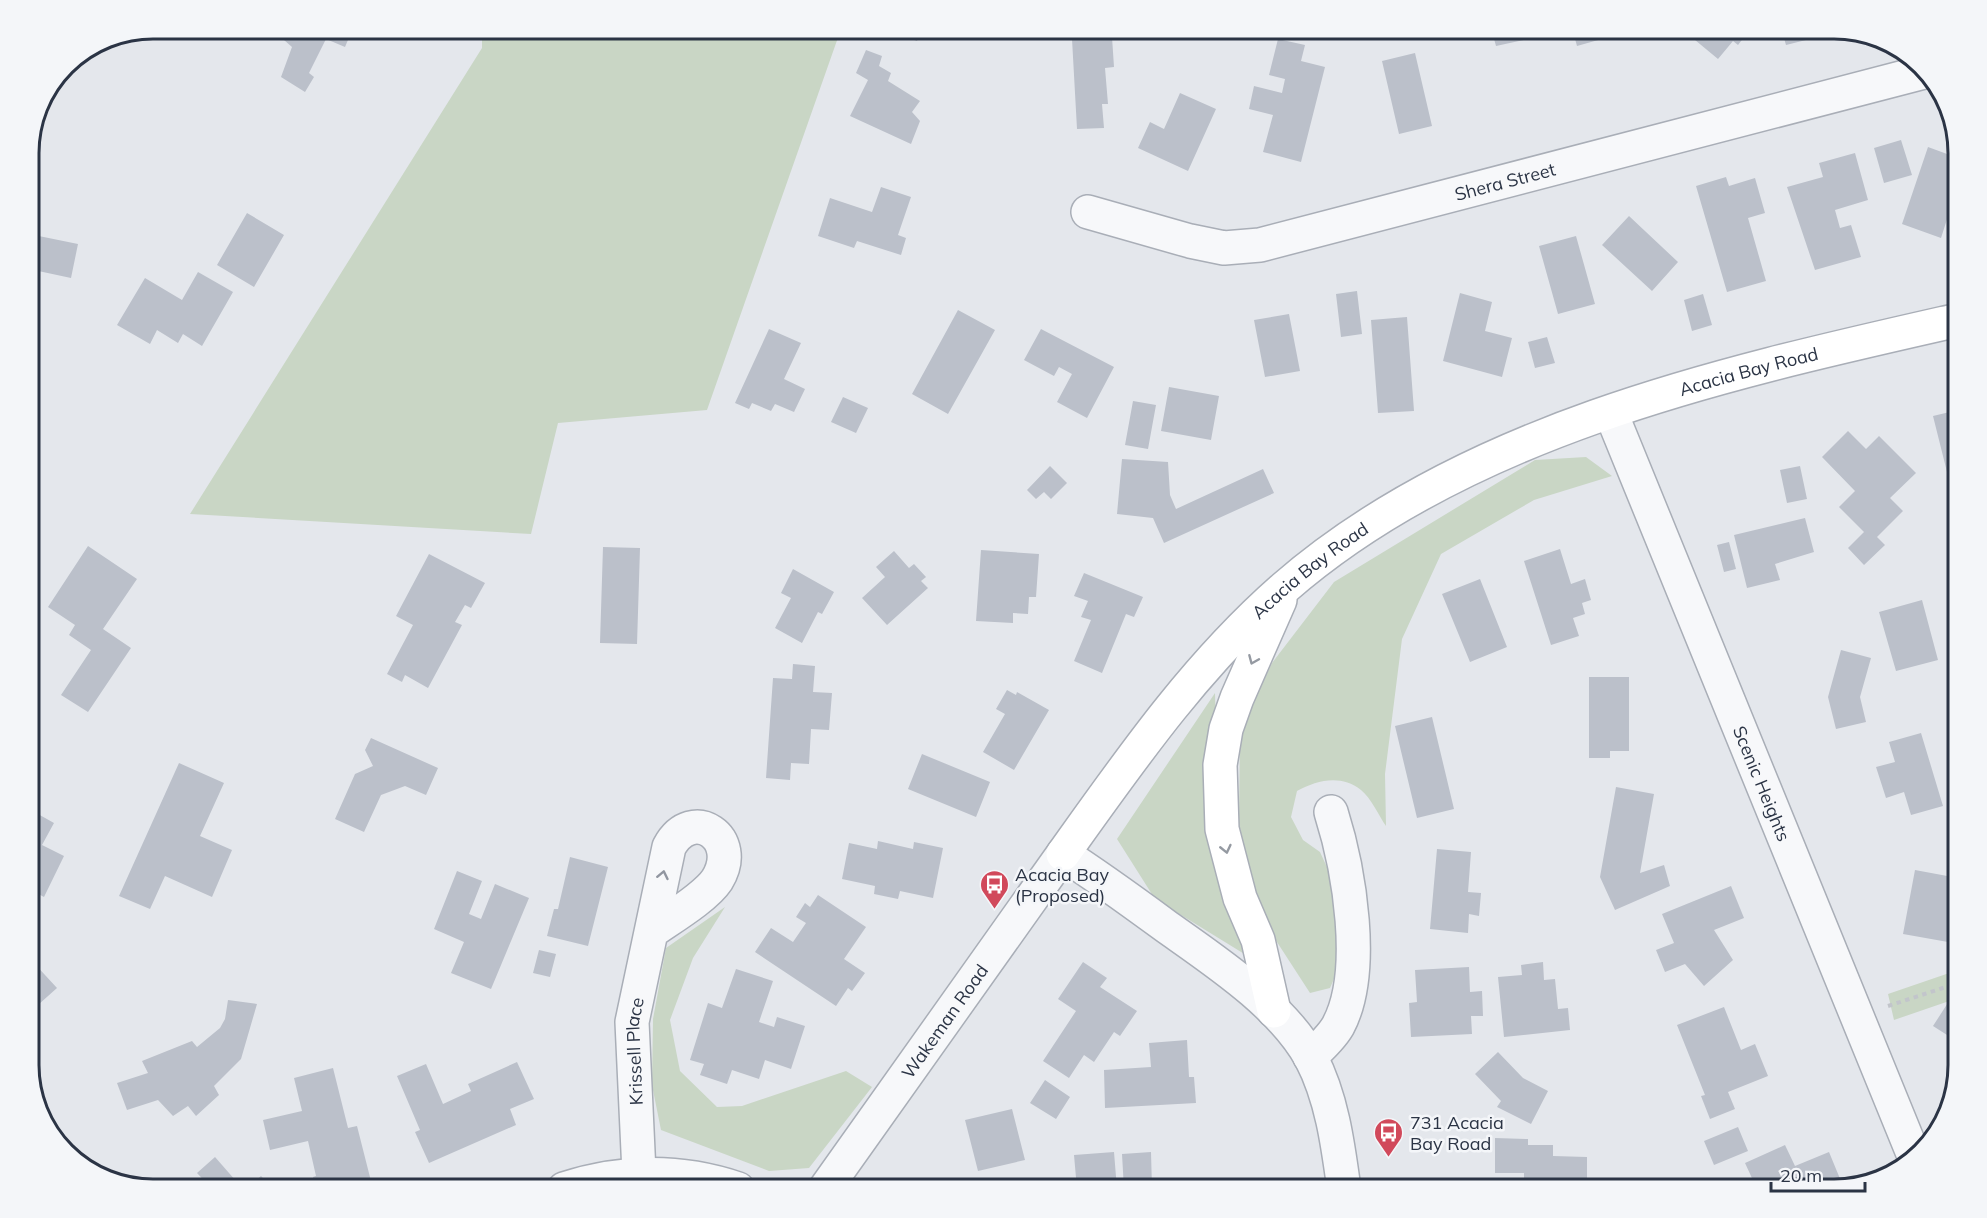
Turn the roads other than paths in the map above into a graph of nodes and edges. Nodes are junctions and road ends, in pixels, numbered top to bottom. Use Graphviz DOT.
graph roads {
  1 [pos="1916,74"];
  2 [pos="1088,212"];
  3 [pos="1948,322"];
  4 [pos="1611,413"];
  5 [pos="1285,587"];
  6 [pos="1331,812"];
  7 [pos="1063,854"];
  8 [pos="651,932"];
  9 [pos="1274,1011"];
  10 [pos="1310,1057"];
  11 [pos="1911,1149"];
  12 [pos="639,1173"];
  13 [pos="594,1179"];
  14 [pos="697,1179"];
  15 [pos="833,1179"];
  16 [pos="1343,1179"];
  1 -- 2 [label="street, Shera Street"];
  3 -- 4 [label="street, Acacia Bay Road"];
  4 -- 5 [label="street, Acacia Bay Road"];
  4 -- 11 [label="street, Scenic Heights"];
  5 -- 7 [label="street, Acacia Bay Road"];
  5 -- 9 [label="street, one-way"];
  6 -- 10 [label="street"];
  7 -- 9 [label="street"];
  7 -- 15 [label="street, Wakeman Road"];
  8 -- 12 [label="street, Krissell Place"];
  9 -- 10 [label="street"];
  10 -- 16 [label="street"];
  12 -- 13 [label="street"];
  12 -- 14 [label="street"];
}
